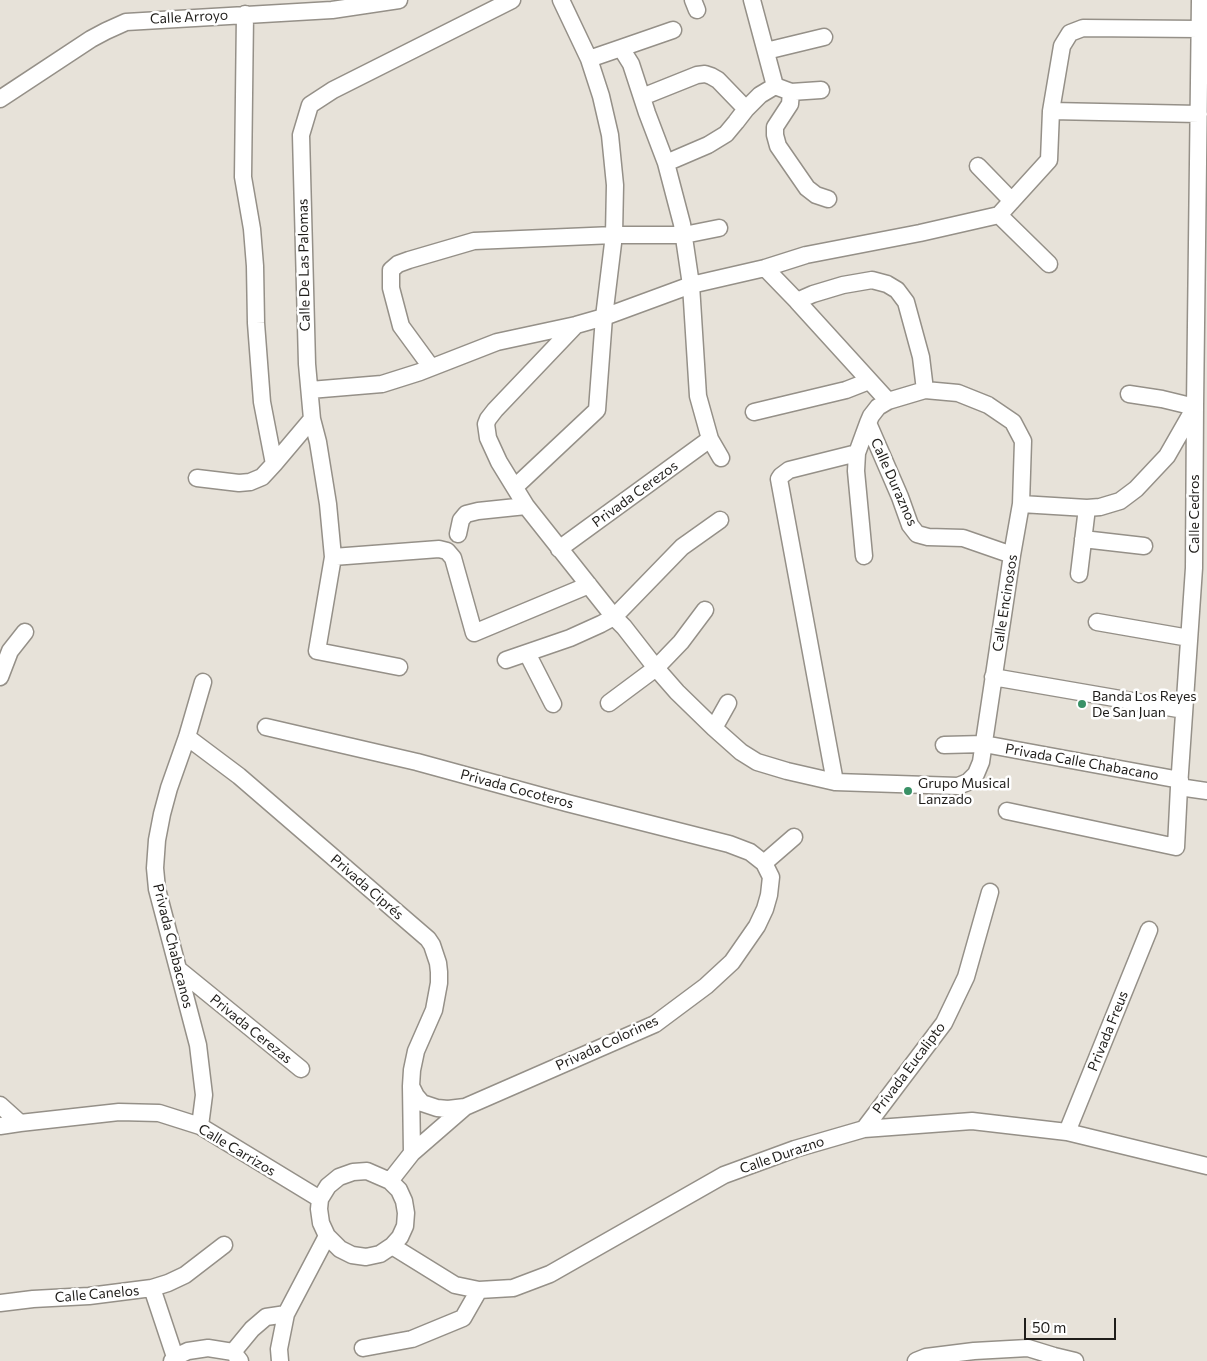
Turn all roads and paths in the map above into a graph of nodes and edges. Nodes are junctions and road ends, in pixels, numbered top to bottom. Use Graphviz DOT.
graph roads {
  1 [pos="399,0"];
  2 [pos="512,0"];
  3 [pos="562,0"];
  4 [pos="752,0"];
  5 [pos="1200,0"];
  6 [pos="245,14"];
  7 [pos="673,30"];
  8 [pos="824,37"];
  9 [pos="1202,37"];
  10 [pos="621,48"];
  11 [pos="766,51"];
  12 [pos="589,59"];
  13 [pos="775,86"];
  14 [pos="821,90"];
  15 [pos="791,92"];
  16 [pos="642,97"];
  17 [pos="0,99"];
  18 [pos="746,108"];
  19 [pos="1051,111"];
  20 [pos="1198,114"];
  21 [pos="666,163"];
  22 [pos="978,166"];
  23 [pos="828,199"];
  24 [pos="1012,201"];
  25 [pos="999,215"];
  26 [pos="719,228"];
  27 [pos="614,235"];
  28 [pos="684,235"];
  29 [pos="1049,264"];
  30 [pos="765,268"];
  31 [pos="692,285"];
  32 [pos="797,301"];
  33 [pos="604,317"];
  34 [pos="576,326"];
  35 [pos="431,367"];
  36 [pos="869,381"];
  37 [pos="310,390"];
  38 [pos="925,390"];
  39 [pos="1129,394"];
  40 [pos="888,401"];
  41 [pos="1195,407"];
  42 [pos="754,412"];
  43 [pos="312,419"];
  44 [pos="868,423"];
  45 [pos="710,439"];
  46 [pos="857,453"];
  47 [pos="721,458"];
  48 [pos="274,464"];
  49 [pos="197,478"];
  50 [pos="515,487"];
  51 [pos="1021,504"];
  52 [pos="526,506"];
  53 [pos="1086,508"];
  54 [pos="720,520"];
  55 [pos="458,534"];
  56 [pos="1083,539"];
  57 [pos="1144,546"];
  58 [pos="559,549"];
  59 [pos="1012,555"];
  60 [pos="864,556"];
  61 [pos="333,557"];
  62 [pos="1079,574"];
  63 [pos="589,585"];
  64 [pos="705,610"];
  65 [pos="614,617"];
  66 [pos="1097,622"];
  67 [pos="25,632"];
  68 [pos="1189,638"];
  69 [pos="527,653"];
  70 [pos="506,660"];
  71 [pos="400,667"];
  72 [pos="656,668"];
  73 [pos="0,677"];
  74 [pos="994,678"];
  75 [pos="203,682"];
  76 [pos="609,703"];
  77 [pos="728,703"];
  78 [pos="553,704"];
  79 [pos="1184,710"];
  80 [pos="266,727"];
  81 [pos="714,728"];
  82 [pos="187,737"];
  83 [pos="984,744"];
  84 [pos="944,745"];
  85 [pos="835,782"];
  86 [pos="1179,783"];
  87 [pos="1207,790"];
  88 [pos="1007,811"];
  89 [pos="794,837"];
  90 [pos="764,863"];
  91 [pos="990,892"];
  92 [pos="1149,930"];
  93 [pos="178,969"];
  94 [pos="301,1069"];
  95 [pos="411,1086"];
  96 [pos="0,1105"];
  97 [pos="465,1107"];
  98 [pos="20,1123"];
  99 [pos="0,1126"];
  100 [pos="200,1126"];
  101 [pos="864,1128"];
  102 [pos="1067,1132"];
  103 [pos="412,1154"];
  104 [pos="1207,1166"];
  105 [pos="390,1181"];
  106 [pos="320,1199"];
  107 [pos="327,1236"];
  108 [pos="224,1245"];
  109 [pos="392,1246"];
  110 [pos="152,1288"];
  111 [pos="479,1290"];
  112 [pos="0,1303"];
  113 [pos="286,1314"];
  114 [pos="363,1348"];
  115 [pos="236,1356"];
  116 [pos="174,1359"];
  117 [pos="1054,1359"];
  118 [pos="280,1361"];
  119 [pos="916,1361"];
  120 [pos="1075,1361"];
  1 -- 6 [label="street, Calle Arroyo"];
  2 -- 37 [label="street, Calle De Las Palomas"];
  3 -- 12 [label="street"];
  4 -- 11 [label="street"];
  5 -- 9 [label="street, Calle Cedros"];
  6 -- 17 [label="street, Calle Arroyo"];
  6 -- 48 [label="street"];
  7 -- 10 [label="street"];
  8 -- 11 [label="street"];
  9 -- 19 [label="street"];
  9 -- 20 [label="street, Calle Cedros"];
  10 -- 12 [label="street"];
  10 -- 16 [label="street"];
  11 -- 13 [label="street"];
  12 -- 27 [label="street"];
  13 -- 15 [label="street"];
  13 -- 18 [label="street"];
  14 -- 15 [label="street"];
  15 -- 23 [label="street"];
  16 -- 18 [label="street"];
  16 -- 21 [label="street"];
  18 -- 21 [label="street"];
  19 -- 20 [label="street"];
  19 -- 24 [label="street"];
  20 -- 41 [label="street, Calle Cedros"];
  21 -- 28 [label="street"];
  22 -- 24 [label="street"];
  24 -- 25 [label="street"];
  25 -- 29 [label="street"];
  25 -- 30 [label="street"];
  26 -- 28 [label="street"];
  27 -- 28 [label="street"];
  27 -- 33 [label="street"];
  27 -- 35 [label="street"];
  28 -- 31 [label="street"];
  30 -- 31 [label="street"];
  30 -- 32 [label="street"];
  31 -- 33 [label="street"];
  31 -- 45 [label="street"];
  32 -- 36 [label="street"];
  32 -- 38 [label="street"];
  33 -- 34 [label="street"];
  33 -- 50 [label="street"];
  34 -- 35 [label="street"];
  34 -- 50 [label="street, Calle Encinosos"];
  35 -- 37 [label="street"];
  36 -- 40 [label="street"];
  36 -- 42 [label="street"];
  37 -- 43 [label="street, Calle De Las Palomas"];
  38 -- 40 [label="street, Calle Encinosos"];
  38 -- 51 [label="street, Calle Encinosos"];
  39 -- 41 [label="street"];
  40 -- 44 [label="street"];
  41 -- 53 [label="street"];
  41 -- 68 [label="street, Calle Cedros"];
  43 -- 48 [label="street"];
  43 -- 61 [label="street, Calle De Las Palomas"];
  44 -- 46 [label="street"];
  44 -- 59 [label="street, Calle Duraznos"];
  45 -- 47 [label="street"];
  45 -- 58 [label="street, Privada Cerezos"];
  46 -- 60 [label="street"];
  46 -- 85 [label="street"];
  48 -- 49 [label="street"];
  50 -- 52 [label="street, Calle Encinosos"];
  51 -- 53 [label="street"];
  51 -- 59 [label="street, Calle Encinosos"];
  52 -- 55 [label="street"];
  52 -- 58 [label="street, Calle Encinosos"];
  53 -- 56 [label="street"];
  54 -- 65 [label="street"];
  56 -- 57 [label="street"];
  56 -- 62 [label="street"];
  58 -- 63 [label="street, Calle Encinosos"];
  59 -- 74 [label="street, Calle Encinosos"];
  61 -- 63 [label="street"];
  61 -- 71 [label="street, Calle De Las Palomas"];
  63 -- 65 [label="street, Calle Encinosos"];
  64 -- 72 [label="street"];
  65 -- 69 [label="street"];
  65 -- 72 [label="street, Calle Encinosos"];
  66 -- 68 [label="street"];
  67 -- 73 [label="street"];
  68 -- 79 [label="street, Calle Cedros"];
  69 -- 70 [label="street"];
  69 -- 78 [label="street"];
  72 -- 76 [label="street"];
  72 -- 81 [label="street, Calle Encinosos"];
  74 -- 79 [label="street"];
  74 -- 83 [label="street, Calle Encinosos"];
  75 -- 82 [label="street, Privada Chabacanos"];
  77 -- 81 [label="street"];
  79 -- 86 [label="street, Calle Cedros"];
  80 -- 90 [label="street, Privada Cocoteros"];
  81 -- 85 [label="street, Calle Encinosos"];
  82 -- 93 [label="street, Privada Chabacanos"];
  82 -- 95 [label="street, Privada Ciprés"];
  83 -- 84 [label="street, Privada Calle Chabacano"];
  83 -- 85 [label="street, Calle Encinosos"];
  83 -- 86 [label="street, Privada Calle Chabacano"];
  86 -- 87 [label="street, Privada Calle Chabacano"];
  86 -- 88 [label="street, Calle Cedros"];
  89 -- 90 [label="street"];
  90 -- 97 [label="street, Privada Colorines"];
  91 -- 101 [label="street, Privada Eucalipto"];
  92 -- 102 [label="street, Privada Freus"];
  93 -- 94 [label="street, Privada Cerezas"];
  93 -- 100 [label="street, Privada Chabacanos"];
  95 -- 97 [label="street"];
  95 -- 103 [label="street, Privada Ciprés"];
  96 -- 98 [label="street"];
  97 -- 103 [label="street, Privada Colorines"];
  98 -- 99 [label="street, Calle Carrizos"];
  98 -- 100 [label="street, Calle Carrizos"];
  100 -- 106 [label="street, Calle Carrizos"];
  101 -- 102 [label="street, Calle Durazno"];
  101 -- 111 [label="street, Calle Durazno"];
  102 -- 104 [label="street, Calle Durazno"];
  103 -- 105 [label="street, Privada Colorines"];
  105 -- 106 [label="street"];
  105 -- 109 [label="street"];
  106 -- 107 [label="street"];
  107 -- 109 [label="street"];
  107 -- 113 [label="street"];
  108 -- 110 [label="street"];
  109 -- 111 [label="street, Calle Durazno"];
  110 -- 112 [label="street, Calle Canelos"];
  110 -- 116 [label="street, Calle Canelos"];
  111 -- 114 [label="street"];
  113 -- 115 [label="street"];
  113 -- 118 [label="street"];
  115 -- 116 [label="street"];
  117 -- 119 [label="street"];
  117 -- 120 [label="street"];
}
